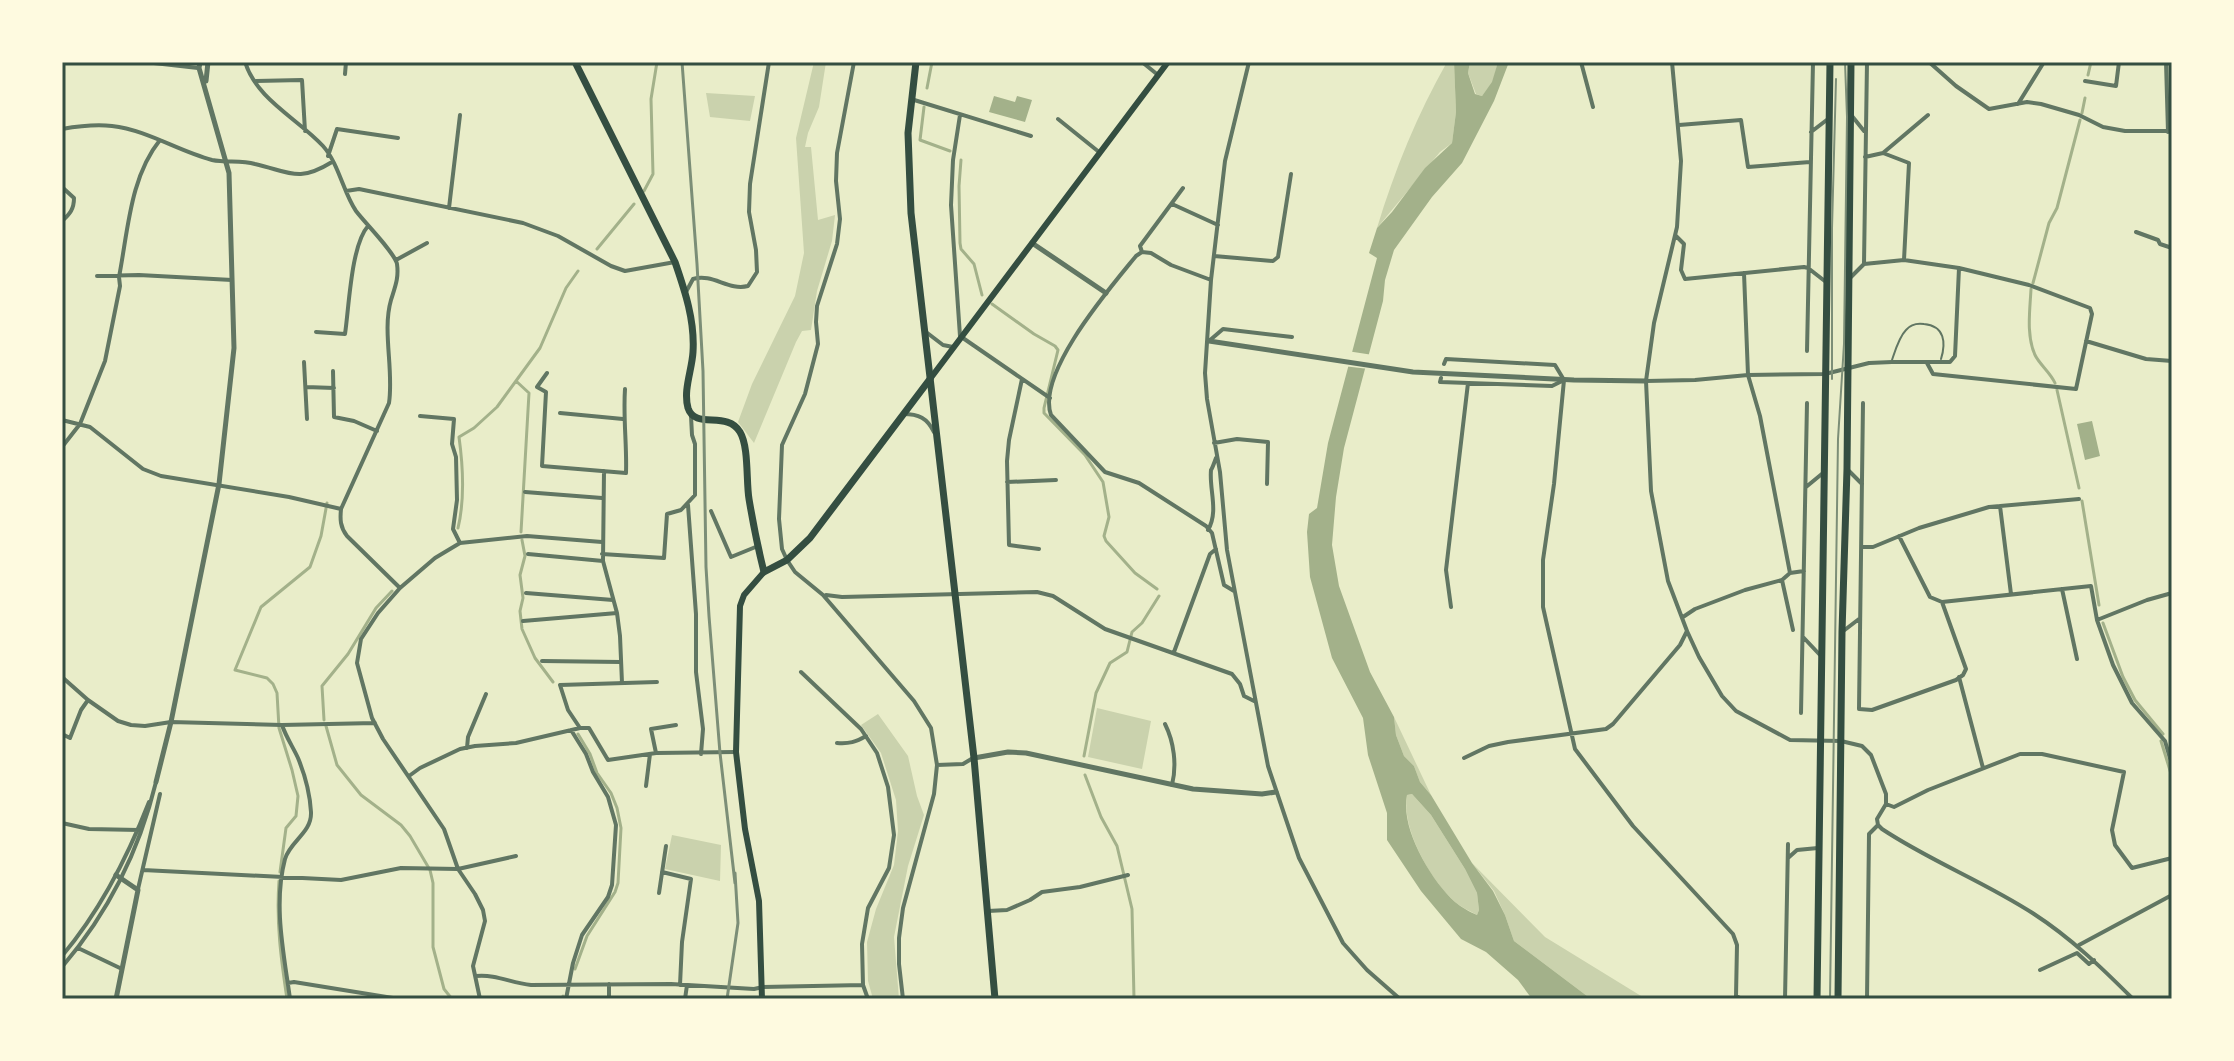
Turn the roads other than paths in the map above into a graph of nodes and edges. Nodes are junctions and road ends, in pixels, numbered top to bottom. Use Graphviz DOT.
graph roads {
  1 [pos="145,62"];
  2 [pos="208,62"];
  3 [pos="245,62"];
  4 [pos="346,62"];
  5 [pos="575,62"];
  6 [pos="769,62"];
  7 [pos="854,62"];
  8 [pos="916,62"];
  9 [pos="1142,62"];
  10 [pos="1168,62"];
  11 [pos="1249,62"];
  12 [pos="1581,62"];
  13 [pos="1672,62"];
  14 [pos="1813,62"];
  15 [pos="1830,62"];
  16 [pos="1851,62"];
  17 [pos="1867,62"];
  18 [pos="2044,62"];
  19 [pos="2119,62"];
  20 [pos="2166,62"];
  21 [pos="1931,63"];
  22 [pos="200,65"];
  23 [pos="345,74"];
  24 [pos="1158,75"];
  25 [pos="254,81"];
  26 [pos="2085,81"];
  27 [pos="205,86"];
  28 [pos="911,99"];
  29 [pos="2018,104"];
  30 [pos="1593,107"];
  31 [pos="1851,114"];
  32 [pos="460,115"];
  33 [pos="960,115"];
  34 [pos="1928,115"];
  35 [pos="1058,119"];
  36 [pos="1828,119"];
  37 [pos="1679,125"];
  38 [pos="62,129"];
  39 [pos="305,131"];
  40 [pos="2170,131"];
  41 [pos="1811,132"];
  42 [pos="1865,133"];
  43 [pos="1031,136"];
  44 [pos="398,138"];
  45 [pos="160,140"];
  46 [pos="1099,152"];
  47 [pos="1883,153"];
  48 [pos="328,156"];
  49 [pos="1865,157"];
  50 [pos="225,162"];
  51 [pos="332,162"];
  52 [pos="1810,162"];
  53 [pos="1291,174"];
  54 [pos="62,187"];
  55 [pos="1183,188"];
  56 [pos="346,191"];
  57 [pos="1172,204"];
  58 [pos="449,208"];
  59 [pos="62,221"];
  60 [pos="1218,225"];
  61 [pos="368,226"];
  62 [pos="2136,232"];
  63 [pos="1675,234"];
  64 [pos="1031,242"];
  65 [pos="427,243"];
  66 [pos="2172,248"];
  67 [pos="1142,252"];
  68 [pos="1214,256"];
  69 [pos="396,260"];
  70 [pos="1904,260"];
  71 [pos="675,262"];
  72 [pos="1864,264"];
  73 [pos="1808,268"];
  74 [pos="1959,268"];
  75 [pos="1744,273"];
  76 [pos="97,276"];
  77 [pos="119,277"];
  78 [pos="1849,279"];
  79 [pos="232,280"];
  80 [pos="1211,280"];
  81 [pos="1826,282"];
  82 [pos="686,292"];
  83 [pos="1106,293"];
  84 [pos="924,331"];
  85 [pos="316,332"];
  86 [pos="960,336"];
  87 [pos="1292,337"];
  88 [pos="1209,341"];
  89 [pos="2086,341"];
  90 [pos="954,347"];
  91 [pos="1807,351"];
  92 [pos="2172,361"];
  93 [pos="304,362"];
  94 [pos="1892,362"];
  95 [pos="1927,363"];
  96 [pos="1939,363"];
  97 [pos="1444,364"];
  98 [pos="1847,369"];
  99 [pos="333,371"];
  100 [pos="547,373"];
  101 [pos="1825,374"];
  102 [pos="1748,375"];
  103 [pos="1441,378"];
  104 [pos="930,379"];
  105 [pos="1022,379"];
  106 [pos="1564,380"];
  107 [pos="1646,381"];
  108 [pos="1468,383"];
  109 [pos="306,387"];
  110 [pos="334,388"];
  111 [pos="625,389"];
  112 [pos="1050,398"];
  113 [pos="1807,403"];
  114 [pos="1863,403"];
  115 [pos="560,413"];
  116 [pos="691,414"];
  117 [pos="903,414"];
  118 [pos="420,416"];
  119 [pos="307,419"];
  120 [pos="623,419"];
  121 [pos="62,420"];
  122 [pos="80,424"];
  123 [pos="377,431"];
  124 [pos="938,441"];
  125 [pos="1214,443"];
  126 [pos="62,447"];
  127 [pos="1217,455"];
  128 [pos="1847,469"];
  129 [pos="604,471"];
  130 [pos="1825,472"];
  131 [pos="1056,480"];
  132 [pos="1007,482"];
  133 [pos="219,484"];
  134 [pos="1267,484"];
  135 [pos="1863,486"];
  136 [pos="1806,487"];
  137 [pos="525,492"];
  138 [pos="602,498"];
  139 [pos="2079,499"];
  140 [pos="688,505"];
  141 [pos="2000,506"];
  142 [pos="341,509"];
  143 [pos="711,511"];
  144 [pos="1208,530"];
  145 [pos="1899,536"];
  146 [pos="602,542"];
  147 [pos="460,543"];
  148 [pos="758,546"];
  149 [pos="1862,547"];
  150 [pos="1039,549"];
  151 [pos="1216,549"];
  152 [pos="528,554"];
  153 [pos="602,554"];
  154 [pos="787,560"];
  155 [pos="603,561"];
  156 [pos="1804,571"];
  157 [pos="764,572"];
  158 [pos="1790,573"];
  159 [pos="1782,580"];
  160 [pos="400,588"];
  161 [pos="2062,589"];
  162 [pos="1235,592"];
  163 [pos="526,593"];
  164 [pos="2172,593"];
  165 [pos="2011,594"];
  166 [pos="823,595"];
  167 [pos="956,595"];
  168 [pos="613,600"];
  169 [pos="1942,602"];
  170 [pos="1451,607"];
  171 [pos="617,613"];
  172 [pos="1683,617"];
  173 [pos="1859,619"];
  174 [pos="2097,620"];
  175 [pos="523,621"];
  176 [pos="1793,630"];
  177 [pos="1687,631"];
  178 [pos="1842,632"];
  179 [pos="1803,637"];
  180 [pos="1174,652"];
  181 [pos="1820,655"];
  182 [pos="2077,659"];
  183 [pos="542,661"];
  184 [pos="621,662"];
  185 [pos="801,672"];
  186 [pos="62,677"];
  187 [pos="1959,677"];
  188 [pos="657,682"];
  189 [pos="622,683"];
  190 [pos="486,694"];
  191 [pos="88,700"];
  192 [pos="1254,701"];
  193 [pos="1801,713"];
  194 [pos="171,722"];
  195 [pos="375,723"];
  196 [pos="1165,724"];
  197 [pos="282,725"];
  198 [pos="676,725"];
  199 [pos="580,728"];
  200 [pos="571,730"];
  201 [pos="1572,733"];
  202 [pos="62,734"];
  203 [pos="866,736"];
  204 [pos="1841,741"];
  205 [pos="1819,742"];
  206 [pos="837,743"];
  207 [pos="467,748"];
  208 [pos="736,752"];
  209 [pos="653,754"];
  210 [pos="701,754"];
  211 [pos="974,758"];
  212 [pos="1464,758"];
  213 [pos="937,765"];
  214 [pos="2172,765"];
  215 [pos="1983,768"];
  216 [pos="409,776"];
  217 [pos="156,782"];
  218 [pos="1172,785"];
  219 [pos="646,786"];
  220 [pos="1276,792"];
  221 [pos="160,794"];
  222 [pos="1886,804"];
  223 [pos="62,823"];
  224 [pos="1878,825"];
  225 [pos="141,830"];
  226 [pos="150,831"];
  227 [pos="1788,844"];
  228 [pos="666,846"];
  229 [pos="1818,848"];
  230 [pos="516,856"];
  231 [pos="1788,858"];
  232 [pos="2172,858"];
  233 [pos="458,869"];
  234 [pos="143,870"];
  235 [pos="662,872"];
  236 [pos="1128,875"];
  237 [pos="118,877"];
  238 [pos="282,877"];
  239 [pos="138,890"];
  240 [pos="659,893"];
  241 [pos="2172,895"];
  242 [pos="988,911"];
  243 [pos="2078,946"];
  244 [pos="78,948"];
  245 [pos="62,956"];
  246 [pos="2094,960"];
  247 [pos="62,967"];
  248 [pos="122,969"];
  249 [pos="2040,970"];
  250 [pos="475,977"];
  251 [pos="288,983"];
  252 [pos="569,984"];
  253 [pos="609,984"];
  254 [pos="680,985"];
  255 [pos="687,985"];
  256 [pos="863,985"];
  257 [pos="763,987"];
  258 [pos="116,999"];
  259 [pos="290,999"];
  260 [pos="399,999"];
  261 [pos="480,999"];
  262 [pos="566,999"];
  263 [pos="609,999"];
  264 [pos="685,999"];
  265 [pos="762,999"];
  266 [pos="868,999"];
  267 [pos="903,999"];
  268 [pos="995,999"];
  269 [pos="1400,999"];
  270 [pos="1742,999"];
  271 [pos="1785,999"];
  272 [pos="1817,999"];
  273 [pos="1838,999"];
  274 [pos="1867,999"];
  275 [pos="2133,999"];
  1 -- 22 [label="street"];
  2 -- 27 [label="street"];
  3 -- 25 [label="street"];
  4 -- 23 [label="street"];
  5 -- 71 [label="main road"];
  6 -- 82 [label="street"];
  7 -- 154 [label="street"];
  8 -- 28 [label="main road"];
  9 -- 24 [label="street"];
  10 -- 24 [label="main road"];
  11 -- 60 [label="street"];
  12 -- 30 [label="street"];
  13 -- 37 [label="street"];
  14 -- 41 [label="street"];
  15 -- 36 [label="main road"];
  16 -- 31 [label="main road"];
  17 -- 42 [label="street"];
  18 -- 29 [label="street"];
  19 -- 26 [label="street"];
  20 -- 40 [label="street"];
  21 -- 29 [label="street"];
  22 -- 27 [label="street"];
  24 -- 46 [label="main road"];
  25 -- 39 [label="street"];
  25 -- 39 [label="street"];
  27 -- 50 [label="street"];
  28 -- 33 [label="street"];
  28 -- 84 [label="main road"];
  29 -- 40 [label="street"];
  31 -- 42 [label="street"];
  31 -- 78 [label="main road"];
  32 -- 58 [label="street"];
  33 -- 43 [label="street"];
  33 -- 86 [label="street"];
  34 -- 47 [label="street"];
  35 -- 46 [label="street"];
  36 -- 41 [label="street"];
  36 -- 81 [label="main road"];
  37 -- 52 [label="street"];
  37 -- 63 [label="street"];
  38 -- 45 [label="street"];
  39 -- 48 [label="street"];
  41 -- 52 [label="street"];
  42 -- 49 [label="street"];
  44 -- 48 [label="street"];
  45 -- 50 [label="street"];
  45 -- 77 [label="street"];
  46 -- 64 [label="main road"];
  47 -- 49 [label="street"];
  47 -- 70 [label="street"];
  48 -- 51 [label="street"];
  49 -- 72 [label="street"];
  50 -- 51 [label="street"];
  50 -- 79 [label="street"];
  51 -- 56 [label="street"];
  52 -- 73 [label="street"];
  53 -- 68 [label="street"];
  54 -- 59 [label="street"];
  55 -- 57 [label="street"];
  56 -- 58 [label="street"];
  56 -- 61 [label="street"];
  57 -- 60 [label="street"];
  57 -- 67 [label="street"];
  58 -- 71 [label="street"];
  60 -- 68 [label="street"];
  61 -- 69 [label="street"];
  61 -- 85 [label="street"];
  62 -- 66 [label="street"];
  63 -- 75 [label="street"];
  63 -- 107 [label="street"];
  64 -- 83 [label="street"];
  64 -- 86 [label="main road"];
  65 -- 69 [label="street"];
  67 -- 80 [label="street"];
  67 -- 83 [label="street"];
  68 -- 80 [label="street"];
  69 -- 123 [label="street"];
  70 -- 72 [label="street"];
  70 -- 74 [label="street"];
  71 -- 82 [label="main road"];
  72 -- 78 [label="street"];
  73 -- 75 [label="street"];
  73 -- 81 [label="street"];
  73 -- 91 [label="street"];
  74 -- 89 [label="street"];
  74 -- 96 [label="street"];
  75 -- 102 [label="street"];
  76 -- 77 [label="street"];
  77 -- 79 [label="street"];
  77 -- 122 [label="street"];
  78 -- 98 [label="main road"];
  79 -- 133 [label="street"];
  80 -- 88 [label="street"];
  81 -- 101 [label="main road"];
  82 -- 116 [label="main road"];
  83 -- 112 [label="street"];
  84 -- 90 [label="street"];
  84 -- 104 [label="main road"];
  86 -- 90 [label="main road"];
  86 -- 105 [label="street"];
  87 -- 88 [label="street"];
  88 -- 106 [label="street"];
  88 -- 125 [label="street"];
  89 -- 92 [label="street"];
  89 -- 95 [label="street"];
  90 -- 104 [label="main road"];
  93 -- 109 [label="street"];
  94 -- 95 [label="street"];
  94 -- 96 [label="lane"];
  94 -- 98 [label="street"];
  95 -- 96 [label="street"];
  97 -- 106 [label="street"];
  98 -- 101 [label="street"];
  98 -- 128 [label="main road"];
  99 -- 110 [label="street"];
  100 -- 129 [label="street"];
  101 -- 102 [label="street"];
  101 -- 130 [label="main road"];
  102 -- 107 [label="street"];
  102 -- 158 [label="street"];
  103 -- 108 [label="street"];
  104 -- 117 [label="main road"];
  104 -- 124 [label="main road"];
  105 -- 112 [label="street"];
  105 -- 132 [label="street"];
  106 -- 107 [label="street"];
  106 -- 108 [label="street"];
  106 -- 201 [label="street"];
  107 -- 172 [label="street"];
  108 -- 170 [label="street"];
  109 -- 110 [label="street"];
  109 -- 119 [label="street"];
  110 -- 123 [label="street"];
  111 -- 120 [label="street"];
  112 -- 144 [label="street"];
  113 -- 136 [label="street"];
  114 -- 135 [label="street"];
  115 -- 120 [label="street"];
  116 -- 140 [label="street"];
  116 -- 148 [label="main road"];
  117 -- 124 [label="street"];
  117 -- 154 [label="main road"];
  118 -- 147 [label="street"];
  120 -- 129 [label="street"];
  121 -- 122 [label="street"];
  122 -- 126 [label="street"];
  122 -- 133 [label="street"];
  123 -- 142 [label="street"];
  124 -- 167 [label="main road"];
  125 -- 127 [label="street"];
  125 -- 134 [label="street"];
  127 -- 144 [label="street"];
  127 -- 162 [label="street"];
  128 -- 135 [label="street"];
  128 -- 178 [label="main road"];
  129 -- 138 [label="street"];
  130 -- 136 [label="street"];
  130 -- 181 [label="main road"];
  131 -- 132 [label="street"];
  132 -- 150 [label="street"];
  133 -- 142 [label="street"];
  133 -- 194 [label="street"];
  135 -- 149 [label="street"];
  136 -- 156 [label="street"];
  137 -- 138 [label="street"];
  138 -- 146 [label="street"];
  139 -- 141 [label="street"];
  140 -- 153 [label="street"];
  140 -- 210 [label="street"];
  141 -- 145 [label="street"];
  141 -- 165 [label="street"];
  142 -- 160 [label="street"];
  143 -- 148 [label="street"];
  144 -- 151 [label="street"];
  145 -- 149 [label="street"];
  145 -- 169 [label="street"];
  146 -- 147 [label="street"];
  146 -- 153 [label="street"];
  147 -- 160 [label="street"];
  148 -- 157 [label="main road"];
  149 -- 173 [label="street"];
  151 -- 162 [label="street"];
  151 -- 180 [label="street"];
  152 -- 155 [label="street"];
  153 -- 155 [label="street"];
  154 -- 157 [label="main road"];
  154 -- 166 [label="street"];
  155 -- 168 [label="street"];
  156 -- 158 [label="street"];
  156 -- 179 [label="street"];
  157 -- 208 [label="main road"];
  158 -- 159 [label="street"];
  159 -- 172 [label="street"];
  159 -- 176 [label="street"];
  160 -- 195 [label="street"];
  161 -- 165 [label="street"];
  161 -- 174 [label="street"];
  161 -- 182 [label="street"];
  162 -- 192 [label="street"];
  163 -- 168 [label="street"];
  164 -- 174 [label="street"];
  165 -- 169 [label="street"];
  166 -- 167 [label="street"];
  166 -- 213 [label="street"];
  167 -- 180 [label="street"];
  167 -- 211 [label="main road"];
  168 -- 171 [label="street"];
  169 -- 187 [label="street"];
  171 -- 175 [label="street"];
  171 -- 184 [label="street"];
  172 -- 177 [label="street"];
  173 -- 178 [label="street"];
  173 -- 187 [label="street"];
  174 -- 214 [label="street"];
  177 -- 201 [label="street"];
  177 -- 205 [label="street"];
  178 -- 204 [label="main road"];
  179 -- 181 [label="street"];
  179 -- 193 [label="street"];
  180 -- 192 [label="street"];
  181 -- 205 [label="main road"];
  183 -- 184 [label="street"];
  184 -- 189 [label="street"];
  185 -- 203 [label="street"];
  186 -- 191 [label="street"];
  187 -- 215 [label="street"];
  188 -- 189 [label="street"];
  189 -- 199 [label="street"];
  190 -- 207 [label="street"];
  191 -- 194 [label="street"];
  191 -- 202 [label="street"];
  192 -- 220 [label="street"];
  194 -- 197 [label="street"];
  194 -- 217 [label="street"];
  195 -- 197 [label="street"];
  195 -- 216 [label="street"];
  196 -- 218 [label="street"];
  197 -- 238 [label="street"];
  198 -- 209 [label="street"];
  199 -- 200 [label="street"];
  199 -- 209 [label="street"];
  200 -- 207 [label="street"];
  200 -- 252 [label="street"];
  201 -- 212 [label="street"];
  201 -- 270 [label="street"];
  203 -- 206 [label="street"];
  203 -- 256 [label="street"];
  204 -- 205 [label="street"];
  204 -- 222 [label="street"];
  204 -- 273 [label="main road"];
  205 -- 229 [label="main road"];
  207 -- 216 [label="street"];
  208 -- 210 [label="street"];
  208 -- 257 [label="main road"];
  209 -- 210 [label="street"];
  209 -- 219 [label="street"];
  211 -- 213 [label="street"];
  211 -- 218 [label="street"];
  211 -- 242 [label="main road"];
  213 -- 267 [label="street"];
  215 -- 222 [label="street"];
  215 -- 232 [label="street"];
  216 -- 233 [label="street"];
  217 -- 225 [label="street"];
  218 -- 220 [label="street"];
  220 -- 269 [label="street"];
  221 -- 226 [label="street"];
  222 -- 224 [label="street"];
  223 -- 225 [label="street"];
  224 -- 243 [label="street"];
  224 -- 274 [label="street"];
  225 -- 226 [label="street"];
  225 -- 237 [label="street"];
  226 -- 234 [label="street"];
  227 -- 231 [label="street"];
  228 -- 235 [label="street"];
  229 -- 231 [label="street"];
  229 -- 272 [label="main road"];
  230 -- 233 [label="street"];
  231 -- 271 [label="street"];
  233 -- 238 [label="street"];
  233 -- 250 [label="street"];
  234 -- 238 [label="street"];
  234 -- 239 [label="street"];
  235 -- 240 [label="street"];
  235 -- 254 [label="street"];
  236 -- 242 [label="street"];
  237 -- 239 [label="street"];
  237 -- 244 [label="street"];
  237 -- 245 [label="street"];
  238 -- 251 [label="street"];
  239 -- 248 [label="street"];
  241 -- 243 [label="street"];
  242 -- 268 [label="main road"];
  243 -- 246 [label="street"];
  244 -- 247 [label="street"];
  244 -- 248 [label="street"];
  246 -- 249 [label="street"];
  246 -- 275 [label="street"];
  248 -- 258 [label="street"];
  250 -- 252 [label="street"];
  250 -- 261 [label="street"];
  251 -- 259 [label="street"];
  251 -- 260 [label="street"];
  252 -- 253 [label="street"];
  252 -- 262 [label="street"];
  253 -- 254 [label="street"];
  253 -- 263 [label="street"];
  254 -- 255 [label="street"];
  255 -- 257 [label="street"];
  255 -- 264 [label="street"];
  256 -- 257 [label="street"];
  256 -- 266 [label="street"];
  257 -- 265 [label="main road"];
}
